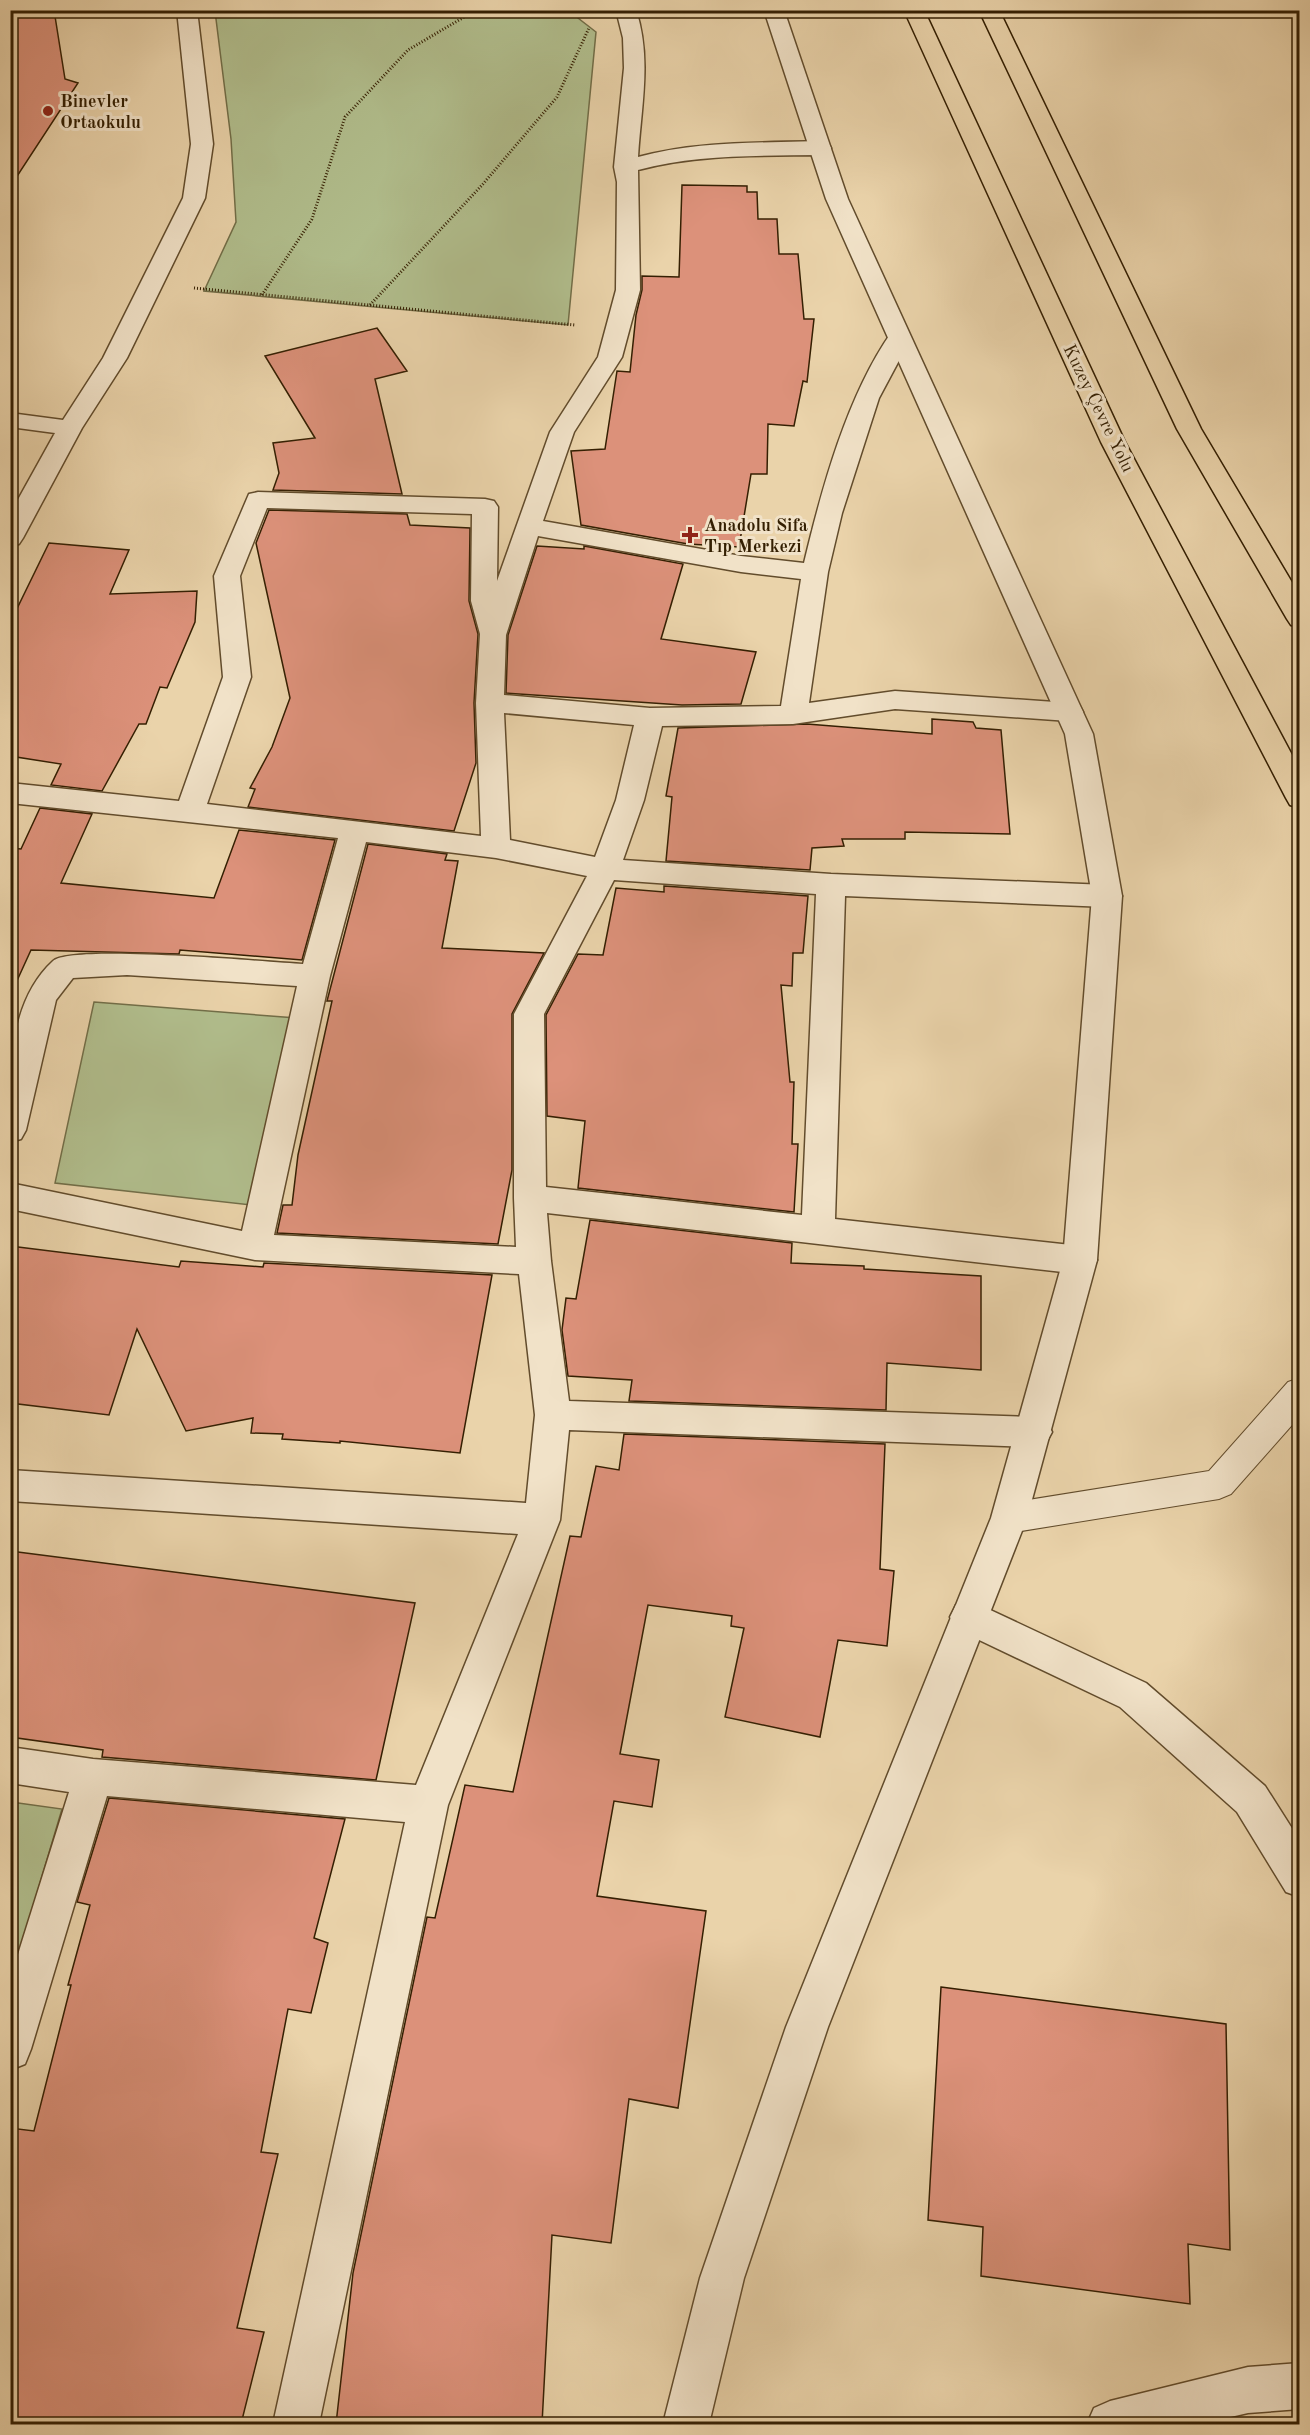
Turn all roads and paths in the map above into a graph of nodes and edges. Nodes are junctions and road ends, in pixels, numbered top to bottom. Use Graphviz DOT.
graph roads {
  1 [pos="187,10"];
  2 [pos="476,10"];
  3 [pos="626,10"];
  4 [pos="774,10"];
  5 [pos="914,10"];
  6 [pos="989,10"];
  7 [pos="592,21"];
  8 [pos="820,148"];
  9 [pos="626,167"];
  10 [pos="152,284"];
  11 [pos="262,295"];
  12 [pos="369,305"];
  13 [pos="618,329"];
  14 [pos="899,338"];
  15 [pos="10,420"];
  16 [pos="70,428"];
  17 [pos="528,526"];
  18 [pos="10,538"];
  19 [pos="815,572"];
  20 [pos="1299,619"];
  21 [pos="493,636"];
  22 [pos="489,703"];
  23 [pos="1069,712"];
  24 [pos="793,715"];
  25 [pos="650,717"];
  26 [pos="10,794"];
  27 [pos="1299,798"];
  28 [pos="189,812"];
  29 [pos="355,830"];
  30 [pos="496,848"];
  31 [pos="605,869"];
  32 [pos="831,885"];
  33 [pos="1107,896"];
  34 [pos="315,976"];
  35 [pos="10,1130"];
  36 [pos="10,1196"];
  37 [pos="530,1198"];
  38 [pos="818,1231"];
  39 [pos="255,1247"];
  40 [pos="1080,1260"];
  41 [pos="534,1261"];
  42 [pos="1299,1392"];
  43 [pos="553,1415"];
  44 [pos="1034,1432"];
  45 [pos="10,1485"];
  46 [pos="1009,1518"];
  47 [pos="542,1520"];
  48 [pos="969,1617"];
  49 [pos="10,1766"];
  50 [pos="93,1777"];
  51 [pos="428,1805"];
  52 [pos="1299,1878"];
  53 [pos="10,2049"];
  54 [pos="1299,2386"];
  55 [pos="296,2424"];
  56 [pos="686,2424"];
  57 [pos="1110,2424"];
  1 -- 10 [label="street"];
  2 -- 11 [label="path"];
  3 -- 9 [label="street"];
  4 -- 8 [label="street"];
  5 -- 27 [label="main road, Kuzey Çevre Yolu"];
  6 -- 20 [label="main road"];
  7 -- 12 [label="path"];
  8 -- 9 [label="street"];
  8 -- 14 [label="street"];
  9 -- 13 [label="street"];
  10 -- 11 [label="path"];
  10 -- 16 [label="street"];
  11 -- 12 [label="path"];
  12 -- 13 [label="path"];
  13 -- 17 [label="street"];
  14 -- 19 [label="street"];
  14 -- 23 [label="street"];
  15 -- 16 [label="street"];
  16 -- 18 [label="street"];
  17 -- 19 [label="street"];
  17 -- 21 [label="street"];
  19 -- 24 [label="street"];
  21 -- 22 [label="street"];
  21 -- 28 [label="street"];
  22 -- 25 [label="street"];
  22 -- 30 [label="street"];
  23 -- 24 [label="street"];
  23 -- 33 [label="street"];
  24 -- 25 [label="street"];
  25 -- 31 [label="street"];
  26 -- 28 [label="street"];
  28 -- 29 [label="street"];
  29 -- 30 [label="street"];
  29 -- 34 [label="street"];
  30 -- 31 [label="street"];
  31 -- 32 [label="street"];
  31 -- 37 [label="street"];
  32 -- 33 [label="street"];
  32 -- 38 [label="street"];
  33 -- 40 [label="street"];
  34 -- 35 [label="street"];
  34 -- 39 [label="street"];
  36 -- 39 [label="street"];
  37 -- 38 [label="street"];
  37 -- 41 [label="street"];
  38 -- 40 [label="street"];
  39 -- 41 [label="street"];
  40 -- 44 [label="street"];
  41 -- 43 [label="street"];
  42 -- 46 [label="lane"];
  43 -- 44 [label="street"];
  43 -- 47 [label="street"];
  44 -- 46 [label="street"];
  45 -- 47 [label="street"];
  46 -- 48 [label="street"];
  47 -- 51 [label="street"];
  48 -- 52 [label="street"];
  48 -- 56 [label="street"];
  49 -- 50 [label="street"];
  50 -- 51 [label="street"];
  50 -- 53 [label="street"];
  51 -- 55 [label="street"];
  54 -- 57 [label="street"];
}
